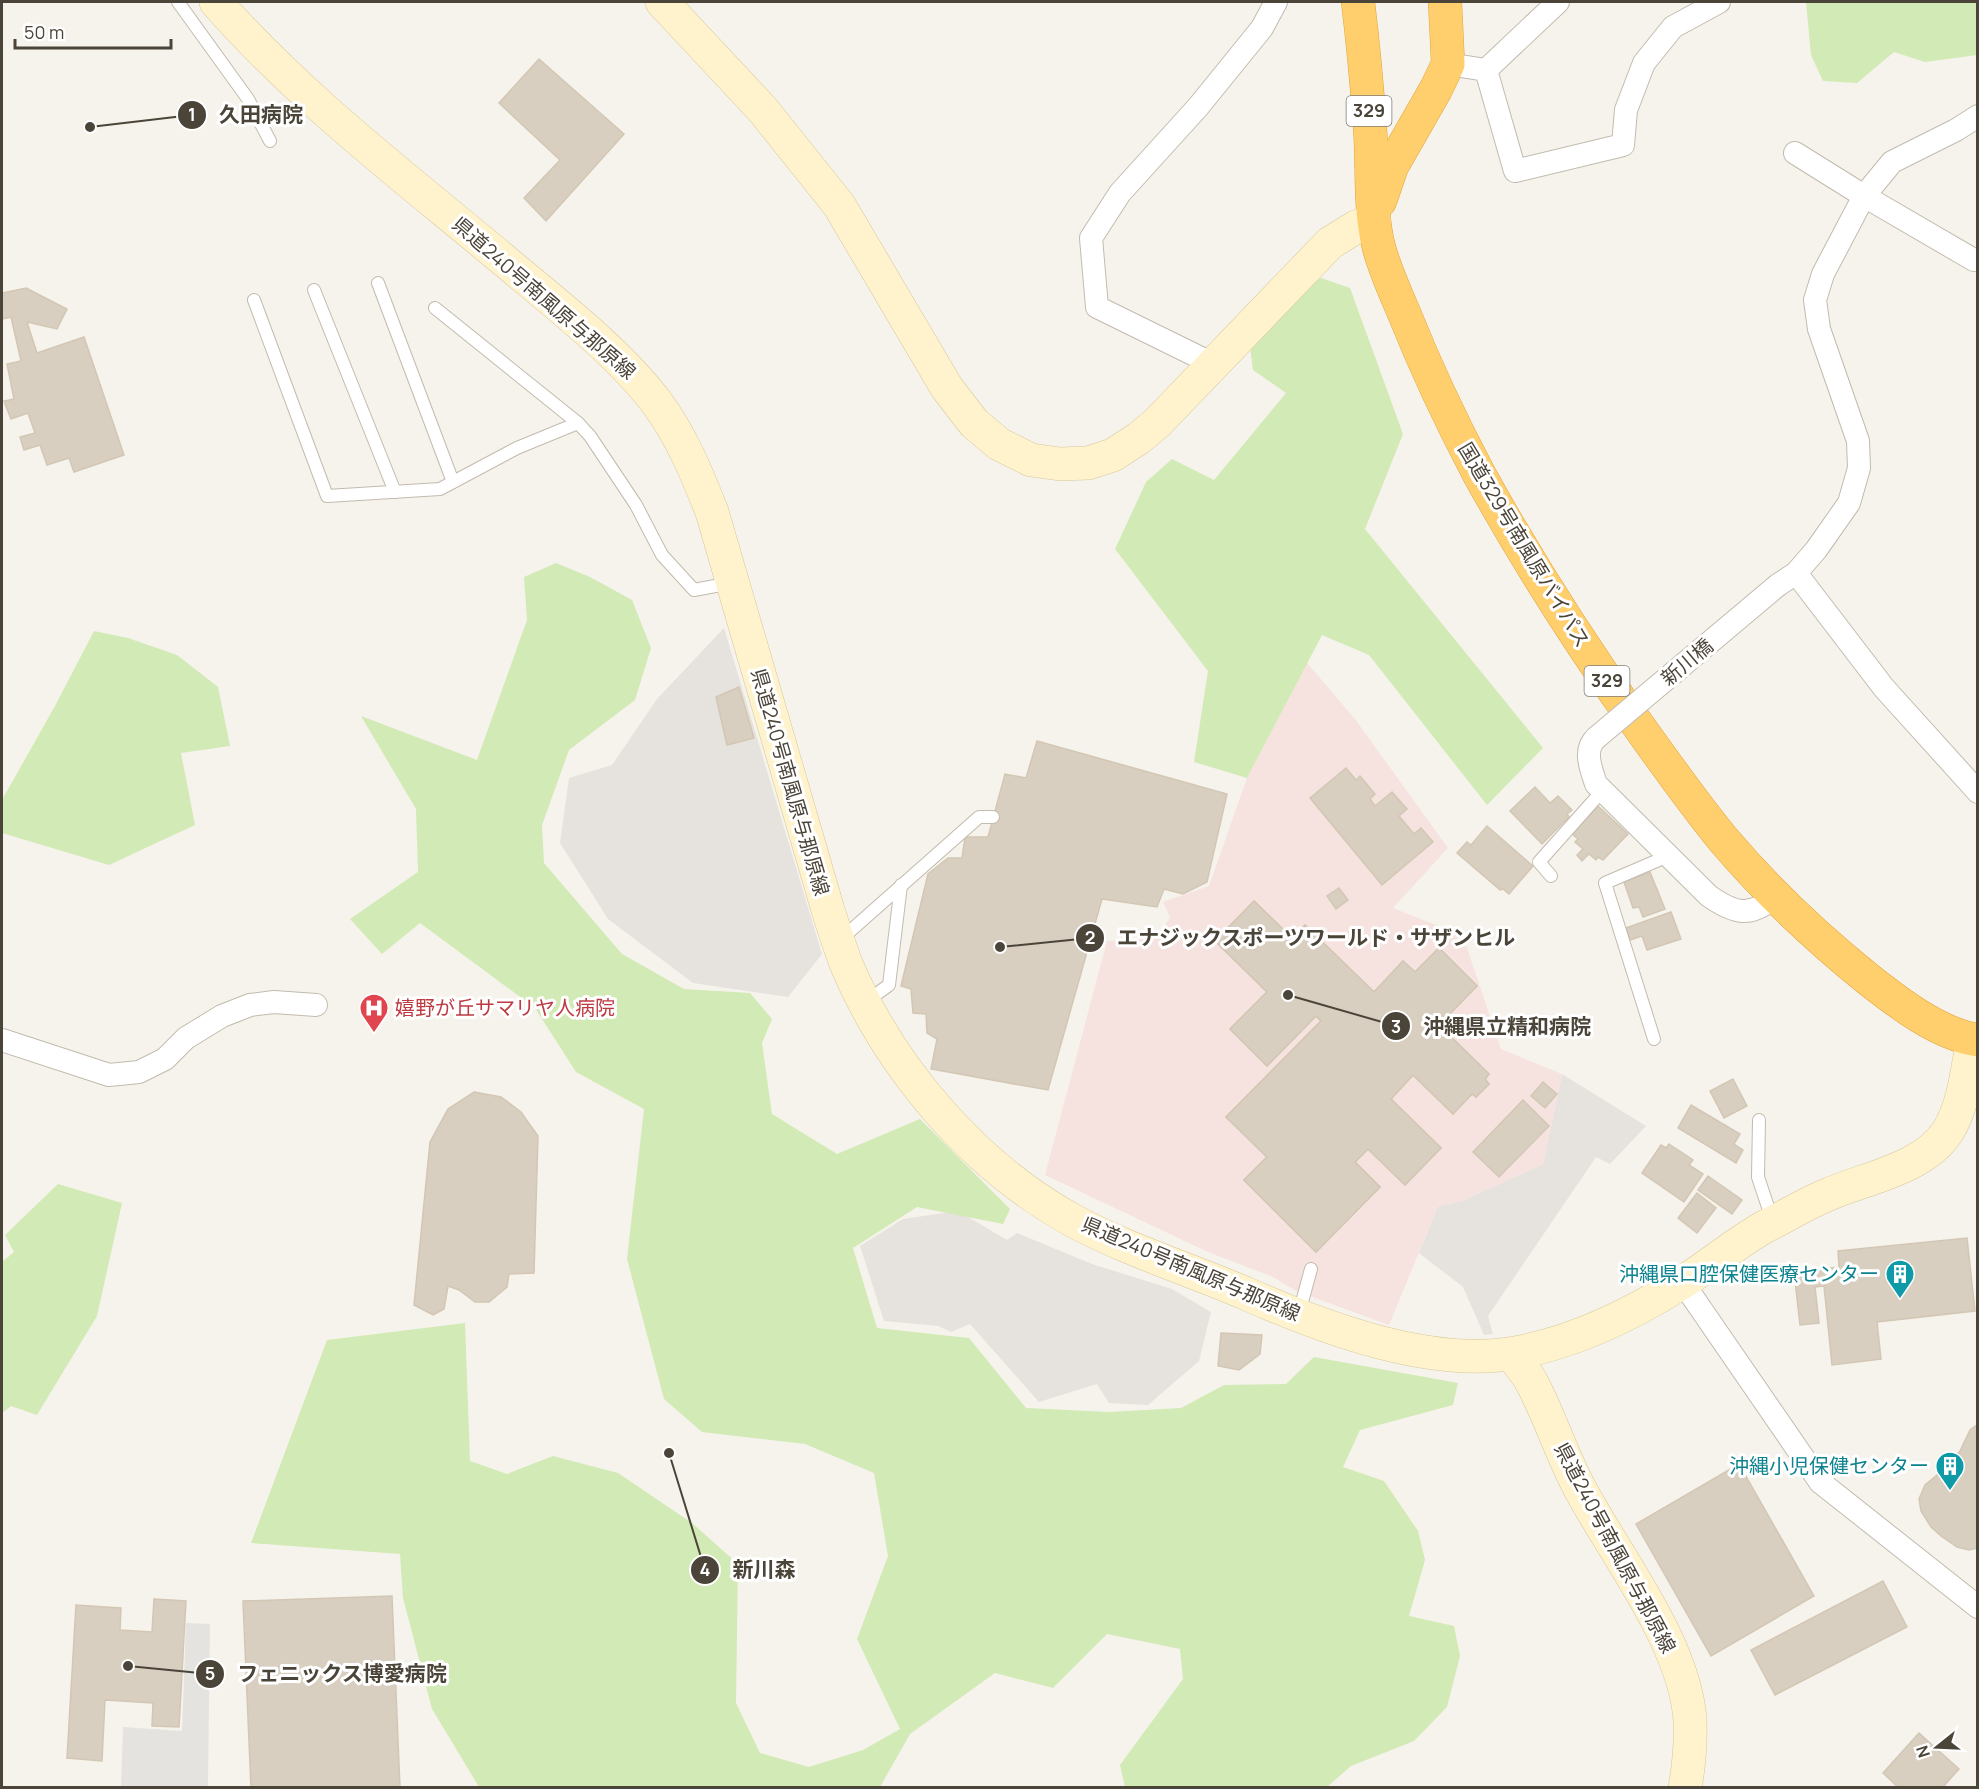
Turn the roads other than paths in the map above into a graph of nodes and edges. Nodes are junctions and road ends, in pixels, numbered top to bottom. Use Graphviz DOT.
graph roads {
  1 [pos="178,2"];
  2 [pos="216,2"];
  3 [pos="1276,2"];
  4 [pos="1358,2"];
  5 [pos="1445,2"];
  6 [pos="1558,2"];
  7 [pos="1719,2"];
  8 [pos="665,3"];
  9 [pos="1448,64"];
  10 [pos="1486,70"];
  11 [pos="1977,116"];
  12 [pos="270,141"];
  13 [pos="1795,153"];
  14 [pos="1864,196"];
  15 [pos="1374,220"];
  16 [pos="1974,260"];
  17 [pos="378,283"];
  18 [pos="314,290"];
  19 [pos="254,300"];
  20 [pos="435,308"];
  21 [pos="1213,364"];
  22 [pos="578,423"];
  23 [pos="453,482"];
  24 [pos="394,492"];
  25 [pos="1787,579"];
  26 [pos="732,583"];
  27 [pos="1602,790"];
  28 [pos="1977,792"];
  29 [pos="993,817"];
  30 [pos="1668,856"];
  31 [pos="1551,876"];
  32 [pos="901,885"];
  33 [pos="1776,896"];
  34 [pos="838,941"];
  35 [pos="865,1003"];
  36 [pos="316,1005"];
  37 [pos="1653,1039"];
  38 [pos="2,1040"];
  39 [pos="1975,1040"];
  40 [pos="1759,1120"];
  41 [pos="1773,1223"];
  42 [pos="1311,1269"];
  43 [pos="1683,1283"];
  44 [pos="1298,1314"];
  45 [pos="1511,1354"];
  46 [pos="1977,1607"];
  47 [pos="1684,1788"];
  1 -- 12 [label="lane"];
  2 -- 26 [label="main road, 県道240号南風原与那原線"];
  3 -- 21 [label="street"];
  4 -- 15 [label="highway, 国道329号南風原バイパス / 329"];
  5 -- 9 [label="highway, 国道329号南風原バイパス / 329"];
  6 -- 10 [label="street"];
  7 -- 10 [label="street"];
  8 -- 21 [label="main road"];
  9 -- 10 [label="street"];
  9 -- 15 [label="highway, 国道329号南風原バイパス / 329"];
  11 -- 14 [label="street, 新川橋"];
  13 -- 14 [label="street"];
  14 -- 16 [label="street"];
  14 -- 25 [label="street, 新川橋"];
  15 -- 21 [label="main road"];
  15 -- 33 [label="highway, 国道329号南風原バイパス / 329"];
  17 -- 23 [label="lane"];
  18 -- 24 [label="lane"];
  19 -- 24 [label="lane"];
  20 -- 22 [label="lane"];
  22 -- 23 [label="lane"];
  22 -- 26 [label="lane"];
  23 -- 24 [label="lane"];
  25 -- 27 [label="street, 新川橋, bridge"];
  25 -- 28 [label="street"];
  26 -- 34 [label="main road, 県道240号南風原与那原線"];
  27 -- 30 [label="street"];
  27 -- 31 [label="lane"];
  29 -- 32 [label="lane"];
  30 -- 33 [label="street"];
  30 -- 37 [label="lane"];
  32 -- 34 [label="lane"];
  32 -- 35 [label="lane"];
  33 -- 39 [label="highway, 国道329号南風原バイパス / 329"];
  34 -- 35 [label="main road, 県道240号南風原与那原線"];
  35 -- 44 [label="main road, 県道240号南風原与那原線"];
  36 -- 38 [label="street"];
  39 -- 41 [label="main road, 県道240号南風原与那原線"];
  40 -- 41 [label="lane"];
  41 -- 43 [label="main road, 県道240号南風原与那原線"];
  42 -- 44 [label="lane"];
  43 -- 45 [label="main road, 県道240号南風原与那原線"];
  43 -- 46 [label="street"];
  44 -- 45 [label="main road, 県道240号南風原与那原線"];
  45 -- 47 [label="main road, 県道240号南風原与那原線"];
}
